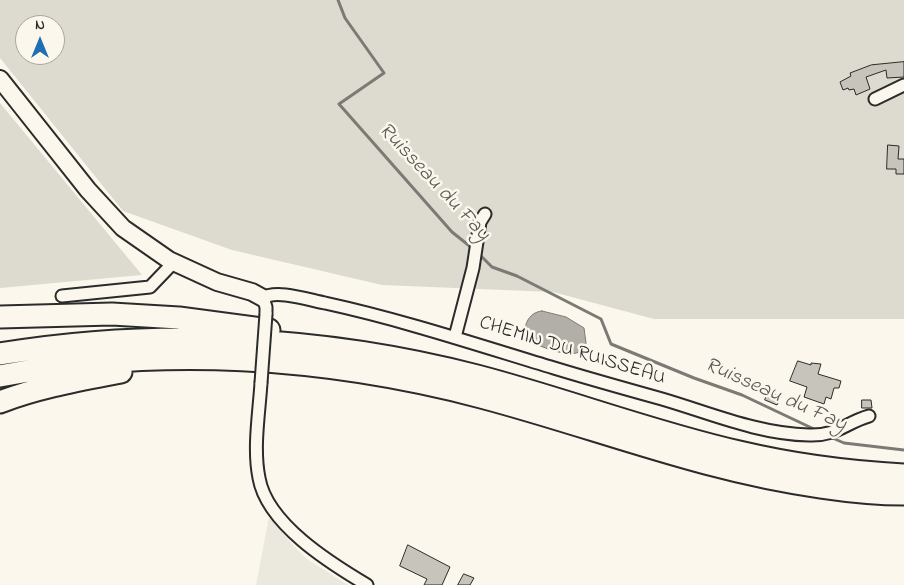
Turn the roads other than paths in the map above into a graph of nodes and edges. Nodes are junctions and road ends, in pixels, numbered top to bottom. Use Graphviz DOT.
graph roads {
  1 [pos="0,79"];
  2 [pos="904,85"];
  3 [pos="875,98"];
  4 [pos="485,214"];
  5 [pos="174,262"];
  6 [pos="62,296"];
  7 [pos="263,298"];
  8 [pos="0,316"];
  9 [pos="455,337"];
  10 [pos="330,348"];
  11 [pos="0,354"];
  12 [pos="212,359"];
  13 [pos="0,376"];
  14 [pos="0,402"];
  15 [pos="869,416"];
  16 [pos="904,474"];
  17 [pos="904,494"];
  18 [pos="367,585"];
  1 -- 5 [label="street"];
  2 -- 3 [label="street"];
  4 -- 9 [label="street"];
  5 -- 6 [label="street"];
  5 -- 7 [label="street"];
  7 -- 9 [label="street, CHEMIN DU RUISSEAU"];
  7 -- 18 [label="street, bridge"];
  8 -- 10 [label="highway"];
  9 -- 15 [label="street, CHEMIN DU RUISSEAU"];
  10 -- 11 [label="highway"];
  10 -- 16 [label="highway"];
  12 -- 13 [label="highway"];
  12 -- 14 [label="highway"];
  12 -- 17 [label="highway"];
}
